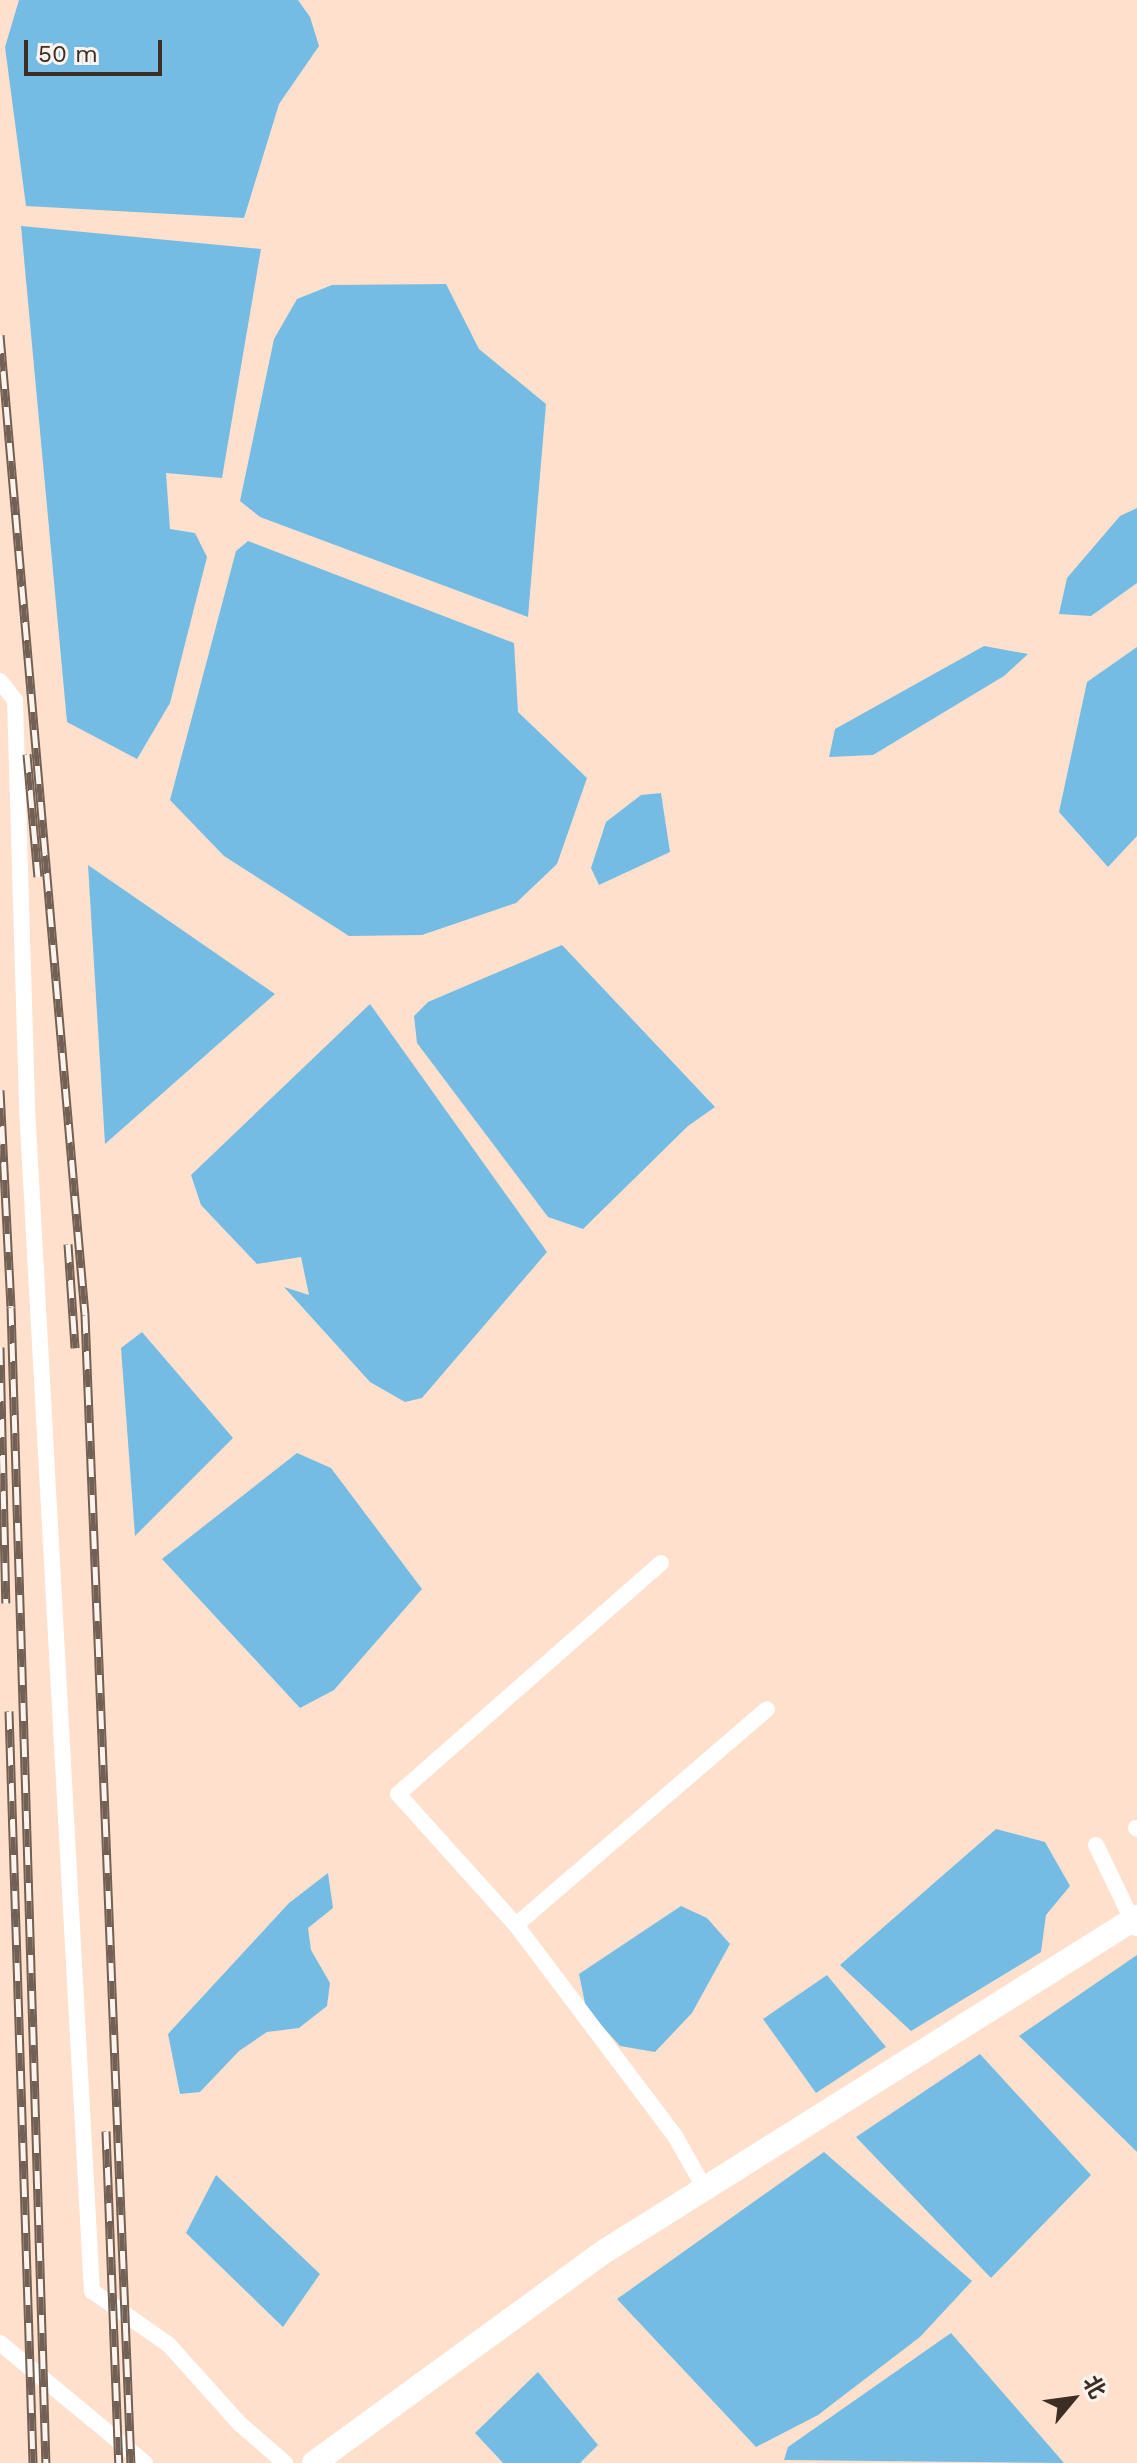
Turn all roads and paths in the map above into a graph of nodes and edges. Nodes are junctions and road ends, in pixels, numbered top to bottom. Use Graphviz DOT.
graph roads {
  1 [pos="0,681"];
  2 [pos="661,1563"];
  3 [pos="767,1709"];
  4 [pos="1096,1845"];
  5 [pos="1135,1923"];
  6 [pos="516,1925"];
  7 [pos="705,2189"];
  8 [pos="0,2343"];
  9 [pos="145,2463"];
  10 [pos="285,2463"];
  11 [pos="314,2463"];
  1 -- 10 [label="street"];
  2 -- 6 [label="street"];
  3 -- 6 [label="street"];
  4 -- 5 [label="street"];
  5 -- 7 [label="main road"];
  6 -- 7 [label="street"];
  7 -- 11 [label="main road"];
  8 -- 9 [label="street"];
}
